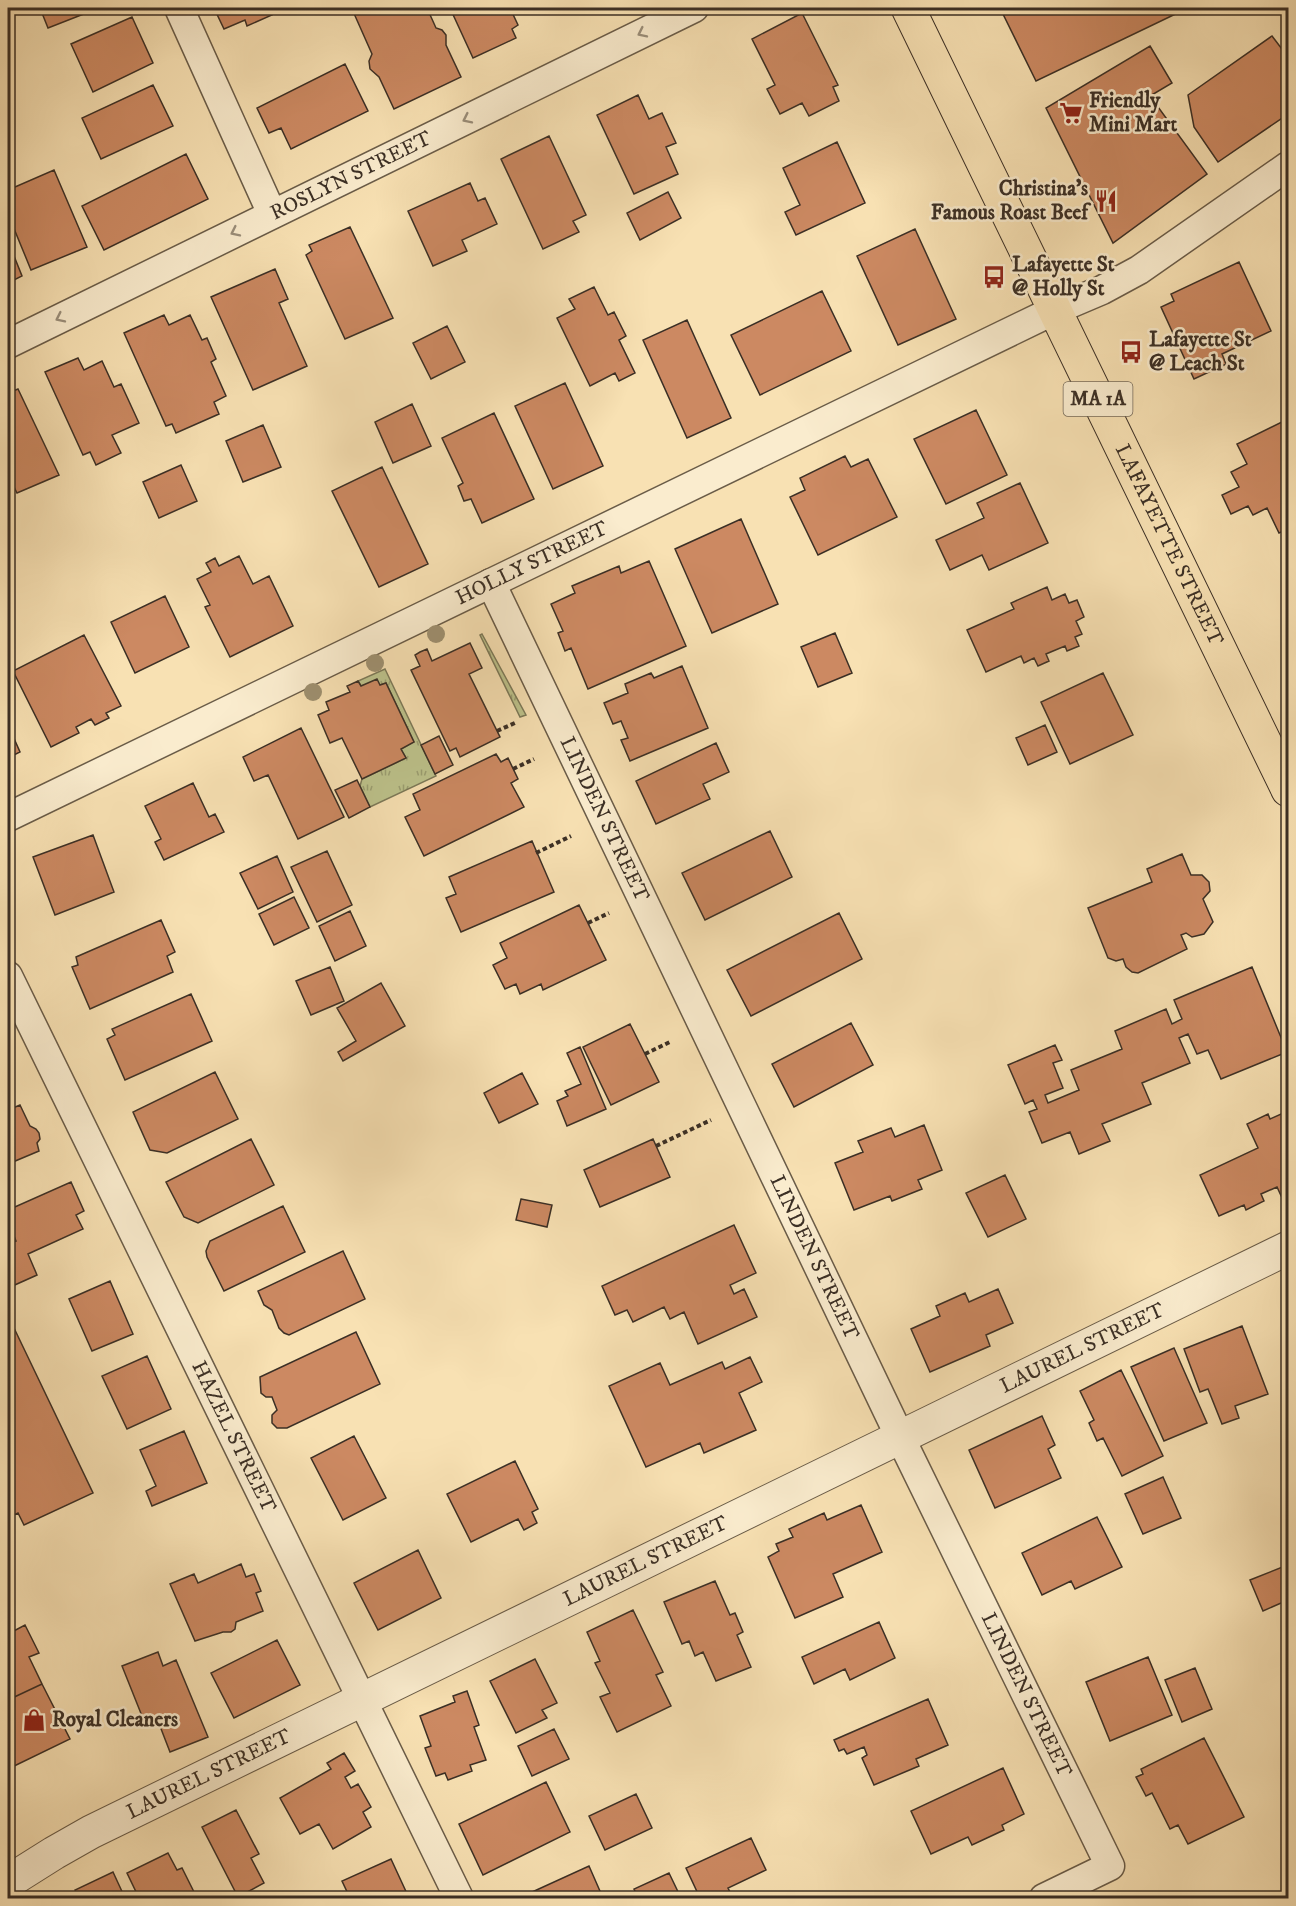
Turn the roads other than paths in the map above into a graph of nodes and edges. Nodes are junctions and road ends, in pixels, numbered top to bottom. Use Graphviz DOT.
graph roads {
  1 [pos="179,8"];
  2 [pos="694,8"];
  3 [pos="908,8"];
  4 [pos="1288,166"];
  5 [pos="272,214"];
  6 [pos="1055,310"];
  7 [pos="8,344"];
  8 [pos="491,583"];
  9 [pos="1288,790"];
  10 [pos="8,817"];
  11 [pos="8,976"];
  12 [pos="1288,1248"];
  13 [pos="900,1437"];
  14 [pos="362,1700"];
  15 [pos="8,1882"];
  16 [pos="459,1899"];
  17 [pos="1044,1899"];
  1 -- 5 [label="street"];
  2 -- 5 [label="street, ROSLYN STREET, one-way"];
  3 -- 6 [label="highway, LAFAYETTE STREET / MA 1A"];
  4 -- 6 [label="street, HOLLY STREET"];
  5 -- 7 [label="street, ROSLYN STREET, one-way"];
  6 -- 8 [label="street, HOLLY STREET"];
  6 -- 9 [label="highway, LAFAYETTE STREET / MA 1A"];
  8 -- 10 [label="street, HOLLY STREET"];
  8 -- 13 [label="street, LINDEN STREET"];
  11 -- 14 [label="street, HAZEL STREET"];
  12 -- 13 [label="street, LAUREL STREET"];
  13 -- 14 [label="street, LAUREL STREET"];
  13 -- 17 [label="street, LINDEN STREET"];
  14 -- 15 [label="street, LAUREL STREET"];
  14 -- 16 [label="street, HAZEL STREET"];
}
